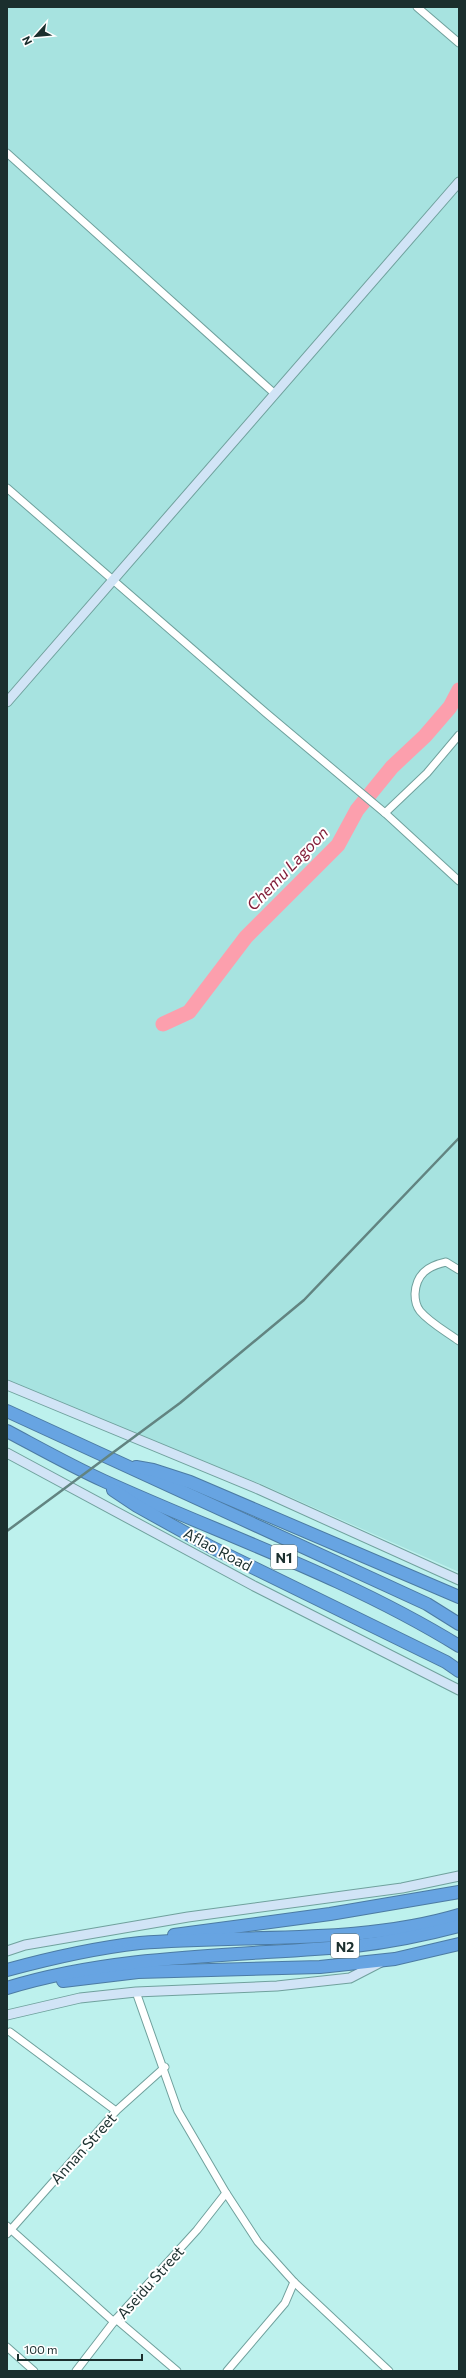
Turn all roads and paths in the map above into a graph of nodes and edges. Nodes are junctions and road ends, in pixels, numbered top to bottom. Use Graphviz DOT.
graph roads {
  1 [pos="417,7"];
  2 [pos="459,43"];
  3 [pos="7,153"];
  4 [pos="459,182"];
  5 [pos="275,394"];
  6 [pos="7,488"];
  7 [pos="114,581"];
  8 [pos="7,702"];
  9 [pos="459,735"];
  10 [pos="385,813"];
  11 [pos="459,881"];
  12 [pos="459,1270"];
  13 [pos="459,1341"];
  14 [pos="7,1385"];
  15 [pos="7,1411"];
  16 [pos="7,1431"];
  17 [pos="7,1453"];
  18 [pos="121,1465"];
  19 [pos="104,1481"];
  20 [pos="459,1580"];
  21 [pos="459,1597"];
  22 [pos="459,1624"];
  23 [pos="459,1646"];
  24 [pos="459,1671"];
  25 [pos="459,1690"];
  26 [pos="459,1876"];
  27 [pos="459,1892"];
  28 [pos="459,1915"];
  29 [pos="459,1926"];
  30 [pos="141,1943"];
  31 [pos="459,1944"];
  32 [pos="7,1951"];
  33 [pos="382,1961"];
  34 [pos="7,1970"];
  35 [pos="24,1983"];
  36 [pos="7,1988"];
  37 [pos="136,1992"];
  38 [pos="7,2015"];
  39 [pos="10,2032"];
  40 [pos="164,2068"];
  41 [pos="116,2111"];
  42 [pos="226,2193"];
  43 [pos="8,2230"];
  44 [pos="294,2282"];
  45 [pos="115,2320"];
  46 [pos="7,2347"];
  47 [pos="34,2371"];
  48 [pos="76,2371"];
  49 [pos="177,2371"];
  50 [pos="227,2371"];
  51 [pos="389,2371"];
  1 -- 2 [label="street"];
  3 -- 5 [label="street"];
  4 -- 5 [label="street"];
  5 -- 7 [label="street"];
  6 -- 7 [label="street"];
  7 -- 8 [label="street"];
  7 -- 10 [label="street"];
  9 -- 10 [label="street"];
  10 -- 11 [label="street"];
  12 -- 13 [label="street"];
  14 -- 20 [label="street"];
  15 -- 18 [label="highway, N1"];
  16 -- 19 [label="highway, Aflao Road / N1"];
  17 -- 25 [label="street, Aflao Road"];
  18 -- 21 [label="highway"];
  18 -- 22 [label="highway, N1"];
  19 -- 23 [label="highway, Aflao Road / N1"];
  19 -- 24 [label="highway"];
  26 -- 32 [label="street"];
  27 -- 30 [label="highway"];
  28 -- 30 [label="highway, N2"];
  29 -- 35 [label="highway, N2"];
  30 -- 34 [label="highway, N2"];
  31 -- 33 [label="highway"];
  33 -- 35 [label="highway"];
  33 -- 37 [label="street"];
  35 -- 36 [label="highway, N2"];
  37 -- 38 [label="street"];
  37 -- 40 [label="street"];
  39 -- 41 [label="street"];
  40 -- 41 [label="street, Annan Street"];
  40 -- 42 [label="street"];
  41 -- 43 [label="street, Annan Street"];
  42 -- 44 [label="street"];
  42 -- 45 [label="street, Aseidu Street"];
  43 -- 45 [label="street"];
  44 -- 50 [label="street"];
  44 -- 51 [label="street"];
  45 -- 48 [label="street, Aseidu Street"];
  45 -- 49 [label="street"];
  46 -- 47 [label="street"];
}
